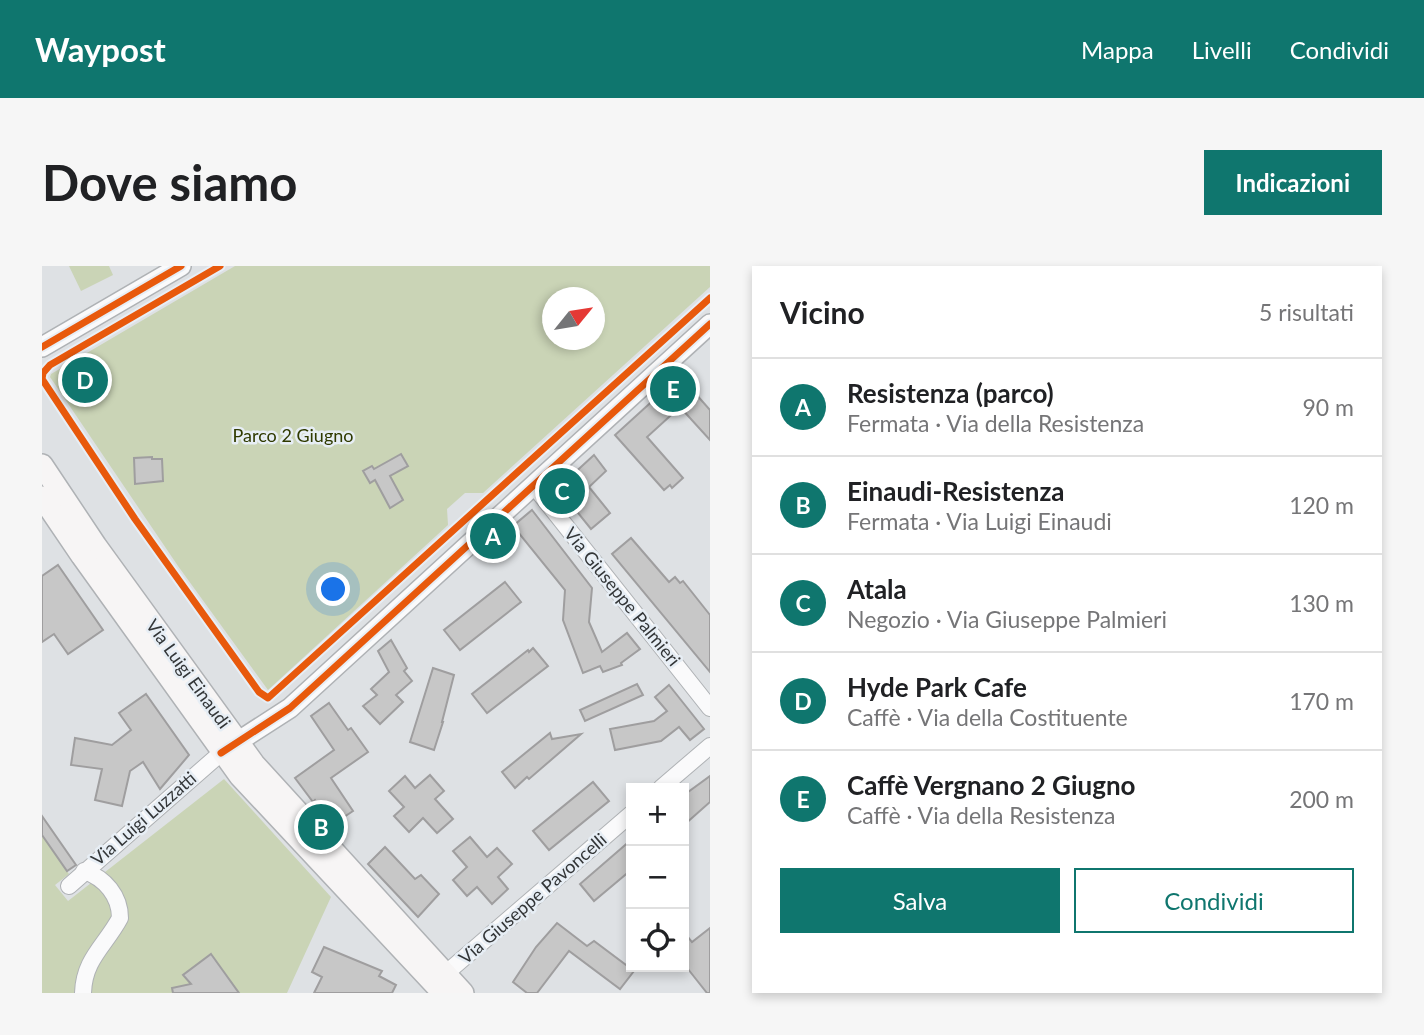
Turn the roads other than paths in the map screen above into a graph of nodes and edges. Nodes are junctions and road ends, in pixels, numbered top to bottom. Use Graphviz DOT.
graph roads {
  1 [pos="181,266"];
  2 [pos="710,324"];
  3 [pos="42,347"];
  4 [pos="42,466"];
  5 [pos="534,486"];
  6 [pos="42,497"];
  7 [pos="710,708"];
  8 [pos="710,746"];
  9 [pos="229,747"];
  10 [pos="667,783"];
  11 [pos="626,818"];
  12 [pos="84,871"];
  13 [pos="69,886"];
  14 [pos="441,983"];
  15 [pos="83,993"];
  16 [pos="463,993"];
  1 -- 3 [label="street"];
  2 -- 5 [label="street"];
  4 -- 9 [label="main road, Via Luigi Einaudi"];
  5 -- 7 [label="street, Via Giuseppe Palmieri"];
  5 -- 9 [label="street"];
  6 -- 9 [label="main road, Via Luigi Einaudi"];
  8 -- 10 [label="street"];
  9 -- 12 [label="street, Via Luigi Luzzatti"];
  9 -- 14 [label="main road, Via Luigi Einaudi"];
  11 -- 14 [label="street, Via Giuseppe Pavoncelli"];
  12 -- 13 [label="street, Via Luigi Luzzatti"];
  12 -- 15 [label="street"];
  14 -- 16 [label="main road, Via Luigi Einaudi"];
}
